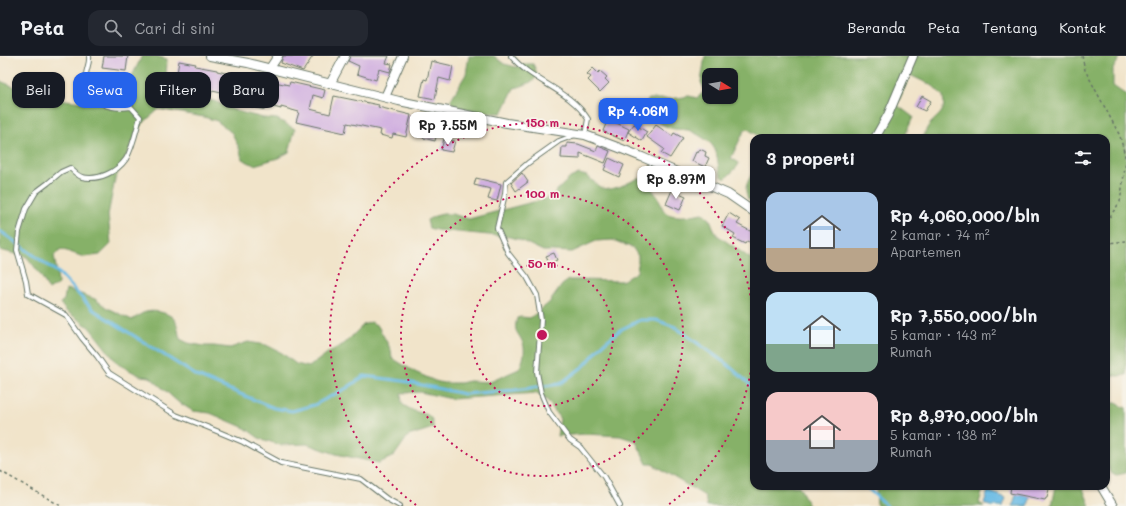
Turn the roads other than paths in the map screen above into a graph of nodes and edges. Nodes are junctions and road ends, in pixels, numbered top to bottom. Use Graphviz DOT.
graph roads {
  1 [pos="89,56"];
  2 [pos="210,56"];
  3 [pos="278,56"];
  4 [pos="345,56"];
  5 [pos="403,56"];
  6 [pos="511,56"];
  7 [pos="913,56"];
  8 [pos="270,68"];
  9 [pos="330,84"];
  10 [pos="385,97"];
  11 [pos="877,134"];
  12 [pos="581,135"];
  13 [pos="750,209"];
  14 [pos="1103,490"];
  15 [pos="400,506"];
  16 [pos="620,506"];
  17 [pos="1113,506"];
  1 -- 15 [label="lane"];
  2 -- 8 [label="street"];
  3 -- 8 [label="street"];
  4 -- 9 [label="street"];
  5 -- 10 [label="street"];
  6 -- 12 [label="lane"];
  7 -- 11 [label="street"];
  8 -- 9 [label="street"];
  9 -- 10 [label="street"];
  10 -- 12 [label="street"];
  12 -- 13 [label="street"];
  12 -- 16 [label="lane"];
  14 -- 17 [label="street"];
}
